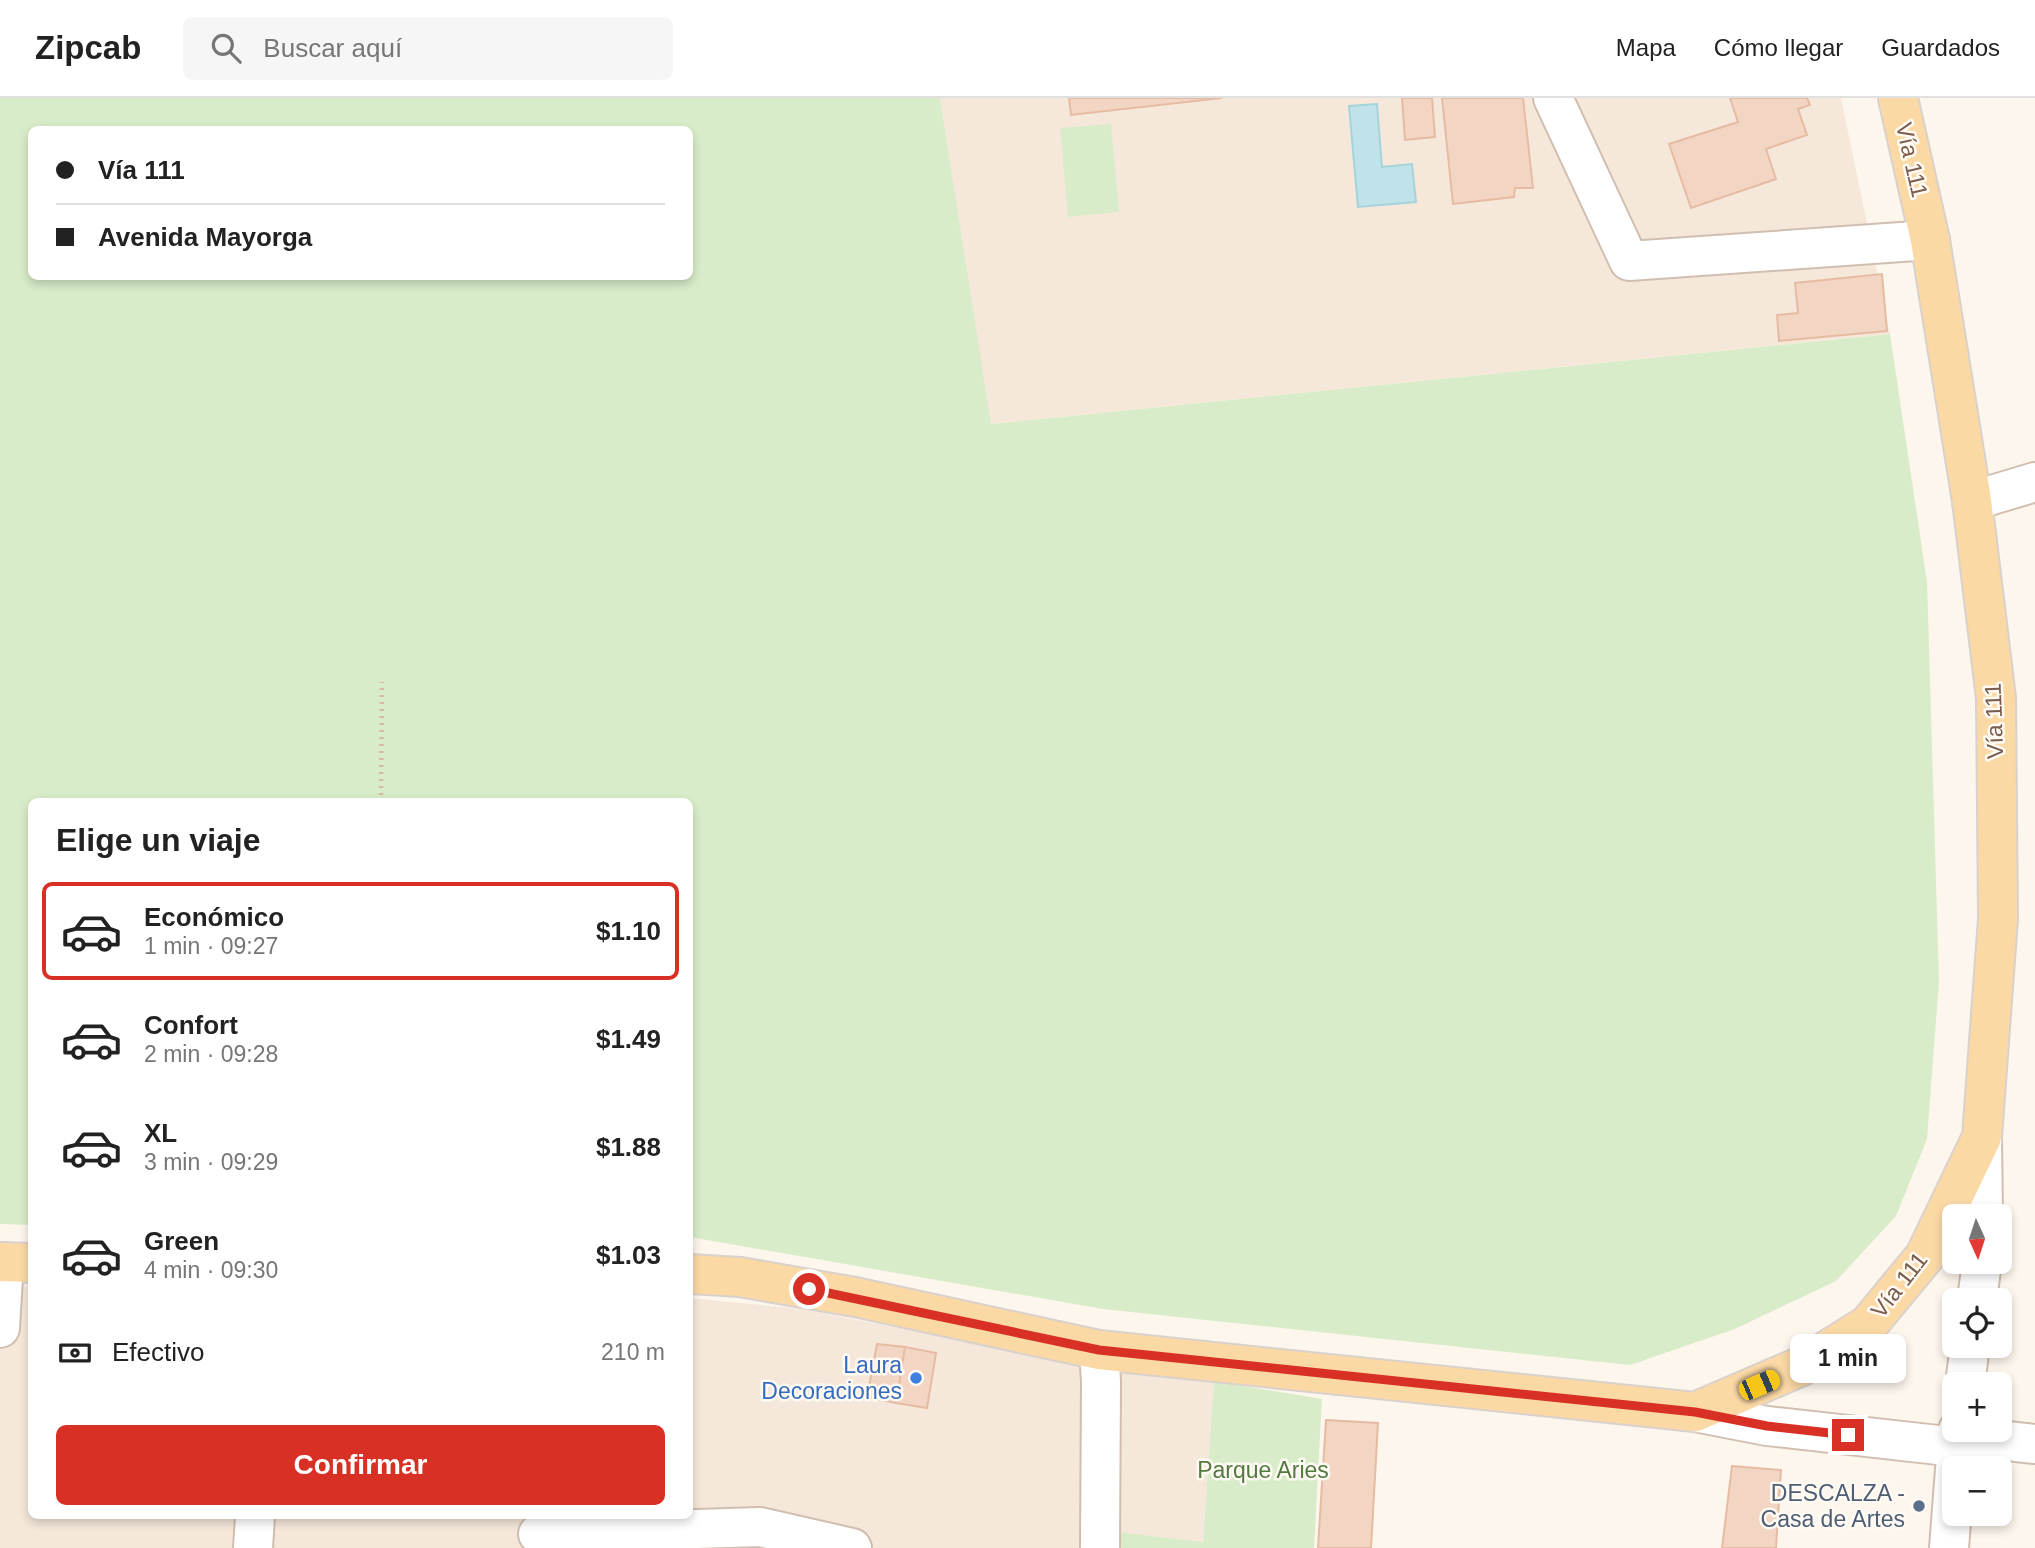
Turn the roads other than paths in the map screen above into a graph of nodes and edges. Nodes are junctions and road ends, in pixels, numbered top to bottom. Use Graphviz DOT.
graph roads {
  1 [pos="1553,98"];
  2 [pos="1898,98"];
  3 [pos="1930,240"];
  4 [pos="2035,482"];
  5 [pos="1972,501"];
  6 [pos="1982,1137"];
  7 [pos="1983,1204"];
  8 [pos="12,1262"];
  9 [pos="693,1274"];
  10 [pos="0,1328"];
  11 [pos="1099,1350"];
  12 [pos="1695,1412"];
  13 [pos="1942,1437"];
  14 [pos="1957,1442"];
  15 [pos="2012,1442"];
  16 [pos="2035,1444"];
  17 [pos="255,1519"];
  18 [pos="538,1532"];
  19 [pos="253,1548"];
  20 [pos="852,1548"];
  21 [pos="1100,1548"];
  22 [pos="1949,1548"];
  1 -- 3 [label="street"];
  2 -- 3 [label="main road, Vía 111"];
  3 -- 5 [label="main road, Vía 111"];
  4 -- 5 [label="street"];
  5 -- 6 [label="main road, Vía 111"];
  6 -- 7 [label="street"];
  6 -- 12 [label="main road, Vía 111"];
  8 -- 10 [label="street"];
  9 -- 11 [label="main road, Vía 111"];
  11 -- 12 [label="main road, Vía 111"];
  11 -- 21 [label="street"];
  12 -- 13 [label="street"];
  14 -- 22 [label="street"];
  15 -- 16 [label="street"];
  17 -- 19 [label="street"];
  18 -- 20 [label="street"];
}
